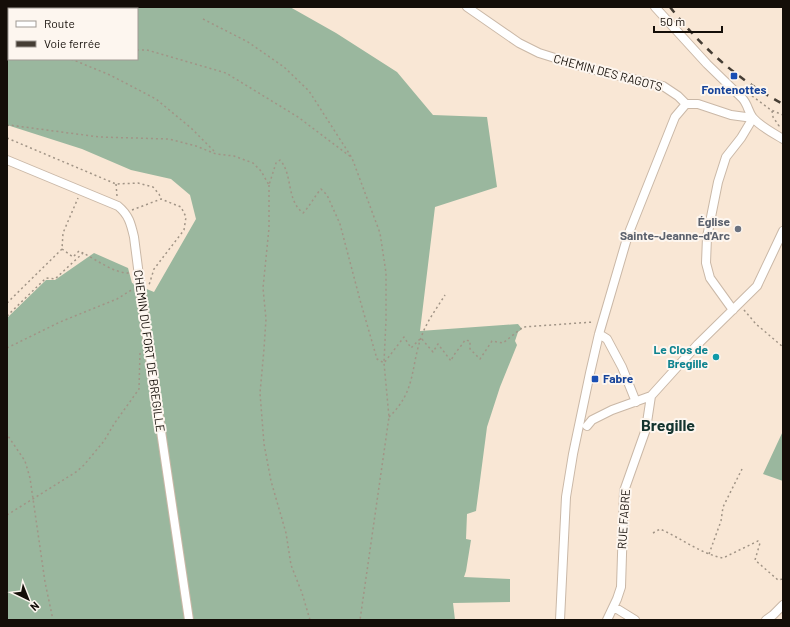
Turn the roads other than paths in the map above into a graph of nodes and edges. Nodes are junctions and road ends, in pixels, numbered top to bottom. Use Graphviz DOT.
graph roads {
  1 [pos="467,7"];
  2 [pos="655,7"];
  3 [pos="686,104"];
  4 [pos="753,118"];
  5 [pos="783,139"];
  6 [pos="7,160"];
  7 [pos="783,231"];
  8 [pos="732,310"];
  9 [pos="600,334"];
  10 [pos="651,396"];
  11 [pos="636,402"];
  12 [pos="587,426"];
  13 [pos="783,604"];
  14 [pos="614,607"];
  15 [pos="189,620"];
  16 [pos="560,620"];
  17 [pos="607,620"];
  18 [pos="635,620"];
  19 [pos="766,620"];
  1 -- 3 [label="street, CHEMIN DES RAGOTS"];
  2 -- 4 [label="street"];
  3 -- 4 [label="street"];
  3 -- 9 [label="street"];
  4 -- 5 [label="street"];
  4 -- 8 [label="street"];
  6 -- 15 [label="street, CHEMIN DU FORT DE BREGILLE"];
  7 -- 8 [label="street"];
  8 -- 10 [label="street"];
  9 -- 11 [label="street"];
  9 -- 16 [label="street"];
  10 -- 11 [label="street"];
  10 -- 14 [label="street, RUE FABRE"];
  11 -- 12 [label="street"];
  13 -- 19 [label="street"];
  14 -- 17 [label="street, RUE FABRE"];
  14 -- 18 [label="street"];
}
